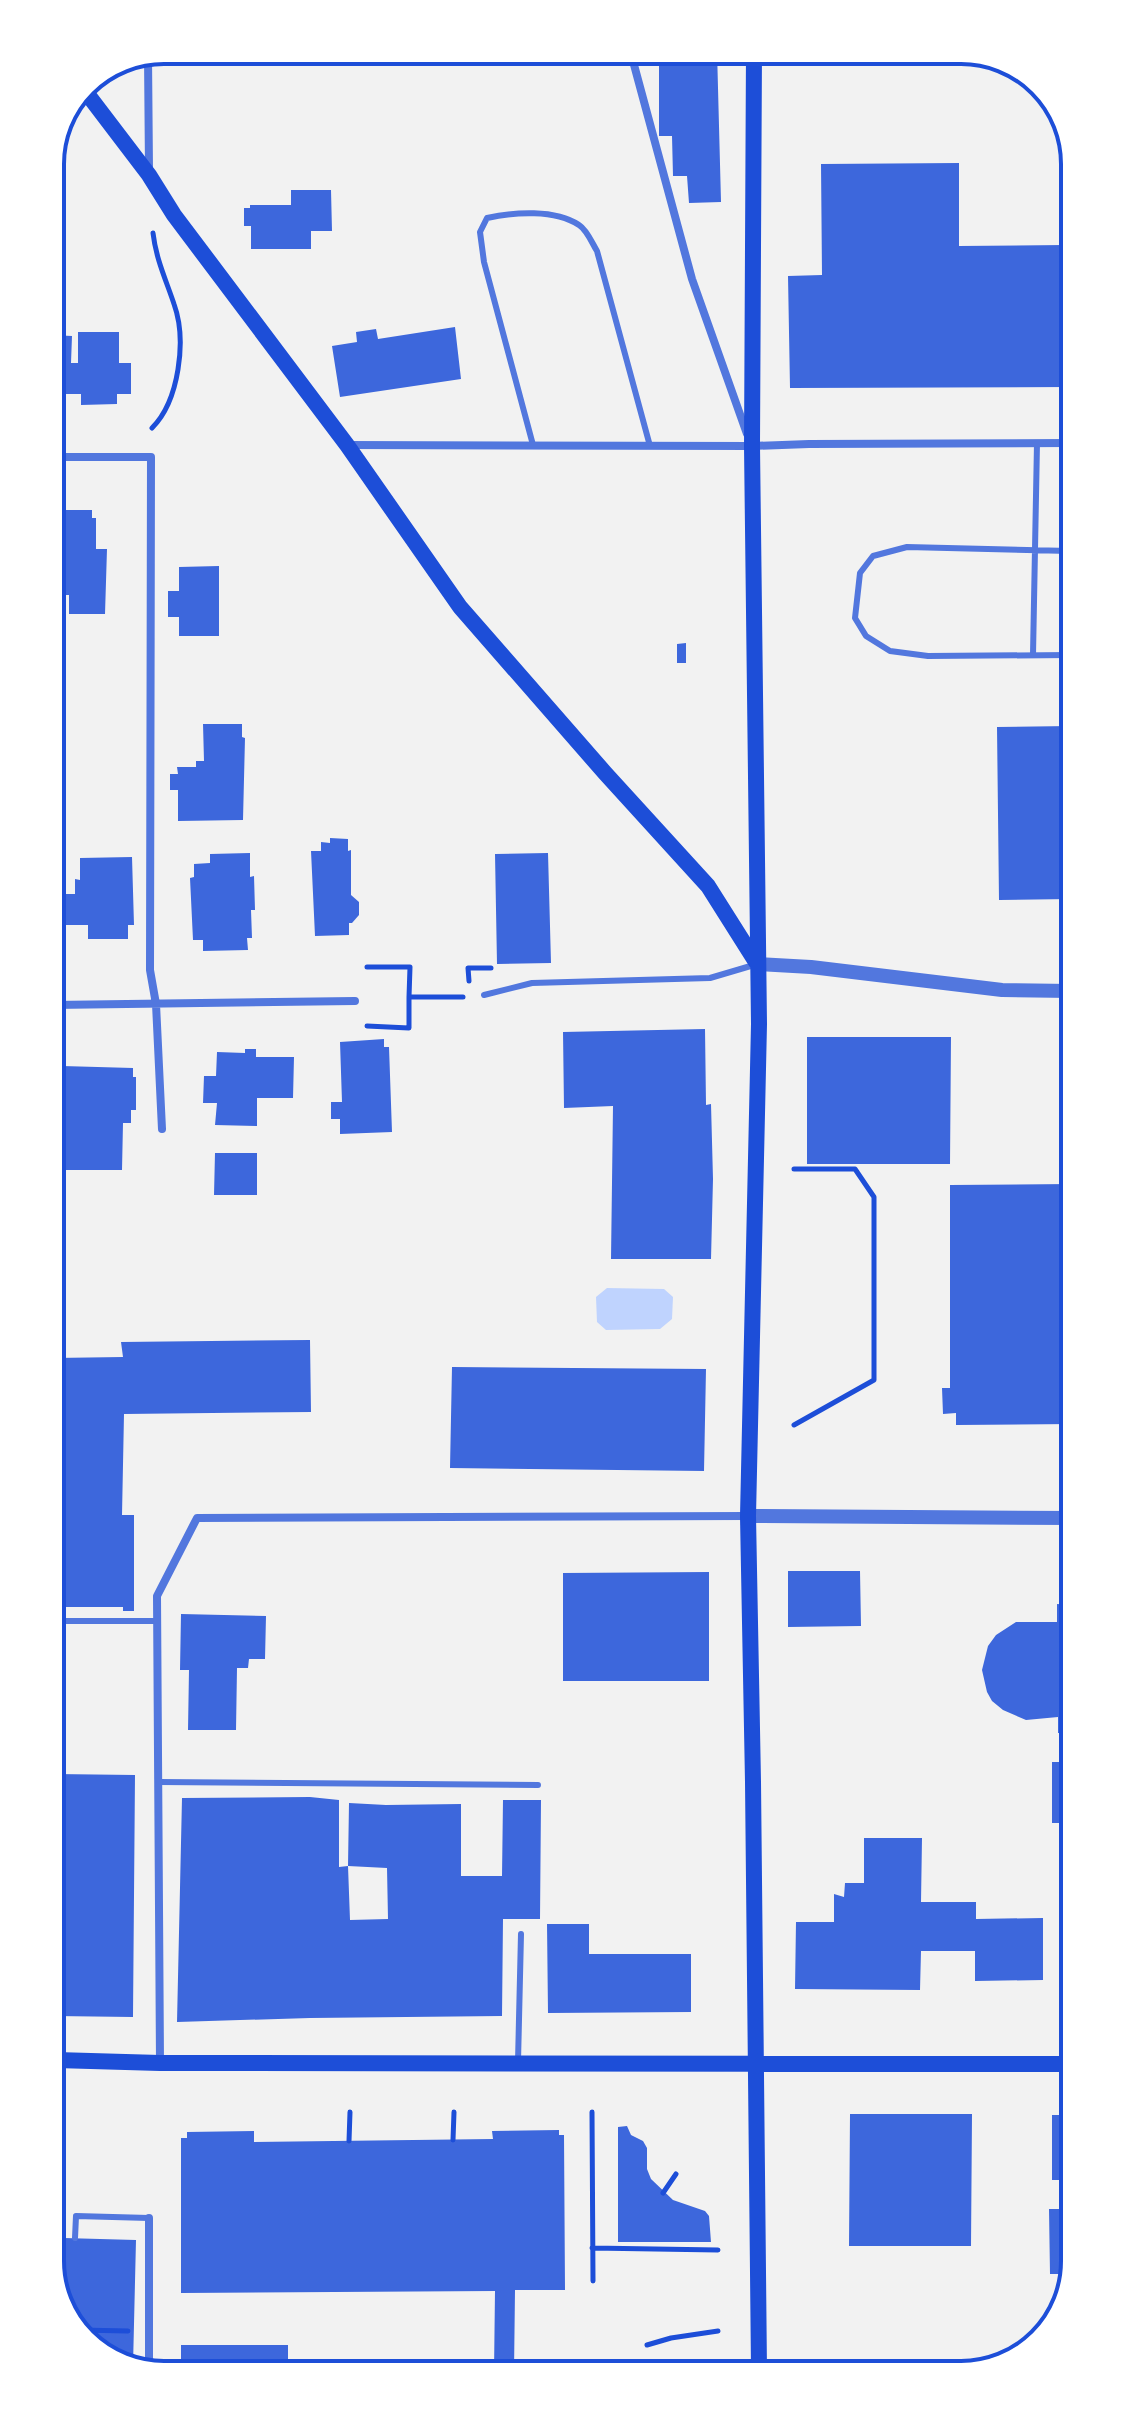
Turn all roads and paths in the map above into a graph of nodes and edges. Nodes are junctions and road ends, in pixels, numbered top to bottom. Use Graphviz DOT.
graph roads {
  1 [pos="634,64"];
  2 [pos="754,64"];
  3 [pos="148,66"];
  4 [pos="90,98"];
  5 [pos="149,175"];
  6 [pos="153,230"];
  7 [pos="152,428"];
  8 [pos="1037,443"];
  9 [pos="1061,443"];
  10 [pos="347,445"];
  11 [pos="533,445"];
  12 [pos="650,446"];
  13 [pos="752,446"];
  14 [pos="64,457"];
  15 [pos="1036,550"];
  16 [pos="1061,551"];
  17 [pos="1033,655"];
  18 [pos="1061,655"];
  19 [pos="757,964"];
  20 [pos="367,967"];
  21 [pos="491,968"];
  22 [pos="469,982"];
  23 [pos="1061,991"];
  24 [pos="484,995"];
  25 [pos="409,997"];
  26 [pos="469,997"];
  27 [pos="355,1001"];
  28 [pos="156,1004"];
  29 [pos="64,1005"];
  30 [pos="367,1026"];
  31 [pos="162,1129"];
  32 [pos="794,1169"];
  33 [pos="794,1425"];
  34 [pos="748,1516"];
  35 [pos="1061,1518"];
  36 [pos="64,1621"];
  37 [pos="157,1621"];
  38 [pos="159,1782"];
  39 [pos="538,1785"];
  40 [pos="521,1934"];
  41 [pos="64,2060"];
  42 [pos="518,2062"];
  43 [pos="756,2062"];
  44 [pos="160,2063"];
  45 [pos="1061,2064"];
  46 [pos="350,2112"];
  47 [pos="454,2112"];
  48 [pos="592,2112"];
  49 [pos="453,2140"];
  50 [pos="349,2141"];
  51 [pos="676,2174"];
  52 [pos="663,2193"];
  53 [pos="149,2218"];
  54 [pos="75,2238"];
  55 [pos="592,2248"];
  56 [pos="718,2250"];
  57 [pos="593,2281"];
  58 [pos="92,2330"];
  59 [pos="718,2331"];
  60 [pos="149,2332"];
  61 [pos="647,2345"];
  62 [pos="149,2360"];
  63 [pos="759,2361"];
  1 -- 13 [label="street"];
  2 -- 13 [label="main road"];
  3 -- 5 [label="street"];
  4 -- 5 [label="main road"];
  5 -- 10 [label="main road"];
  6 -- 7 [label="path"];
  8 -- 9 [label="street"];
  8 -- 13 [label="street"];
  8 -- 15 [label="lane"];
  10 -- 11 [label="street"];
  10 -- 19 [label="main road"];
  11 -- 12 [label="street"];
  11 -- 12 [label="lane"];
  12 -- 13 [label="street"];
  13 -- 19 [label="main road"];
  14 -- 28 [label="street"];
  15 -- 16 [label="lane"];
  15 -- 17 [label="lane"];
  15 -- 17 [label="lane"];
  17 -- 18 [label="lane"];
  19 -- 23 [label="street"];
  19 -- 24 [label="lane"];
  19 -- 34 [label="main road"];
  20 -- 25 [label="path"];
  21 -- 22 [label="path"];
  25 -- 26 [label="path"];
  25 -- 30 [label="path"];
  27 -- 28 [label="street"];
  28 -- 29 [label="street"];
  28 -- 31 [label="street"];
  32 -- 33 [label="path"];
  34 -- 35 [label="street"];
  34 -- 37 [label="street"];
  34 -- 43 [label="main road"];
  36 -- 37 [label="lane"];
  37 -- 38 [label="street"];
  38 -- 39 [label="lane"];
  38 -- 44 [label="street"];
  40 -- 42 [label="lane"];
  41 -- 44 [label="main road"];
  42 -- 43 [label="main road"];
  42 -- 44 [label="main road"];
  43 -- 45 [label="main road"];
  43 -- 63 [label="main road"];
  46 -- 50 [label="path"];
  47 -- 49 [label="path"];
  48 -- 55 [label="path"];
  51 -- 52 [label="path"];
  53 -- 54 [label="lane"];
  53 -- 60 [label="street"];
  55 -- 56 [label="path"];
  55 -- 57 [label="path"];
  58 -- 60 [label="path"];
  59 -- 61 [label="path"];
  60 -- 62 [label="street"];
}
